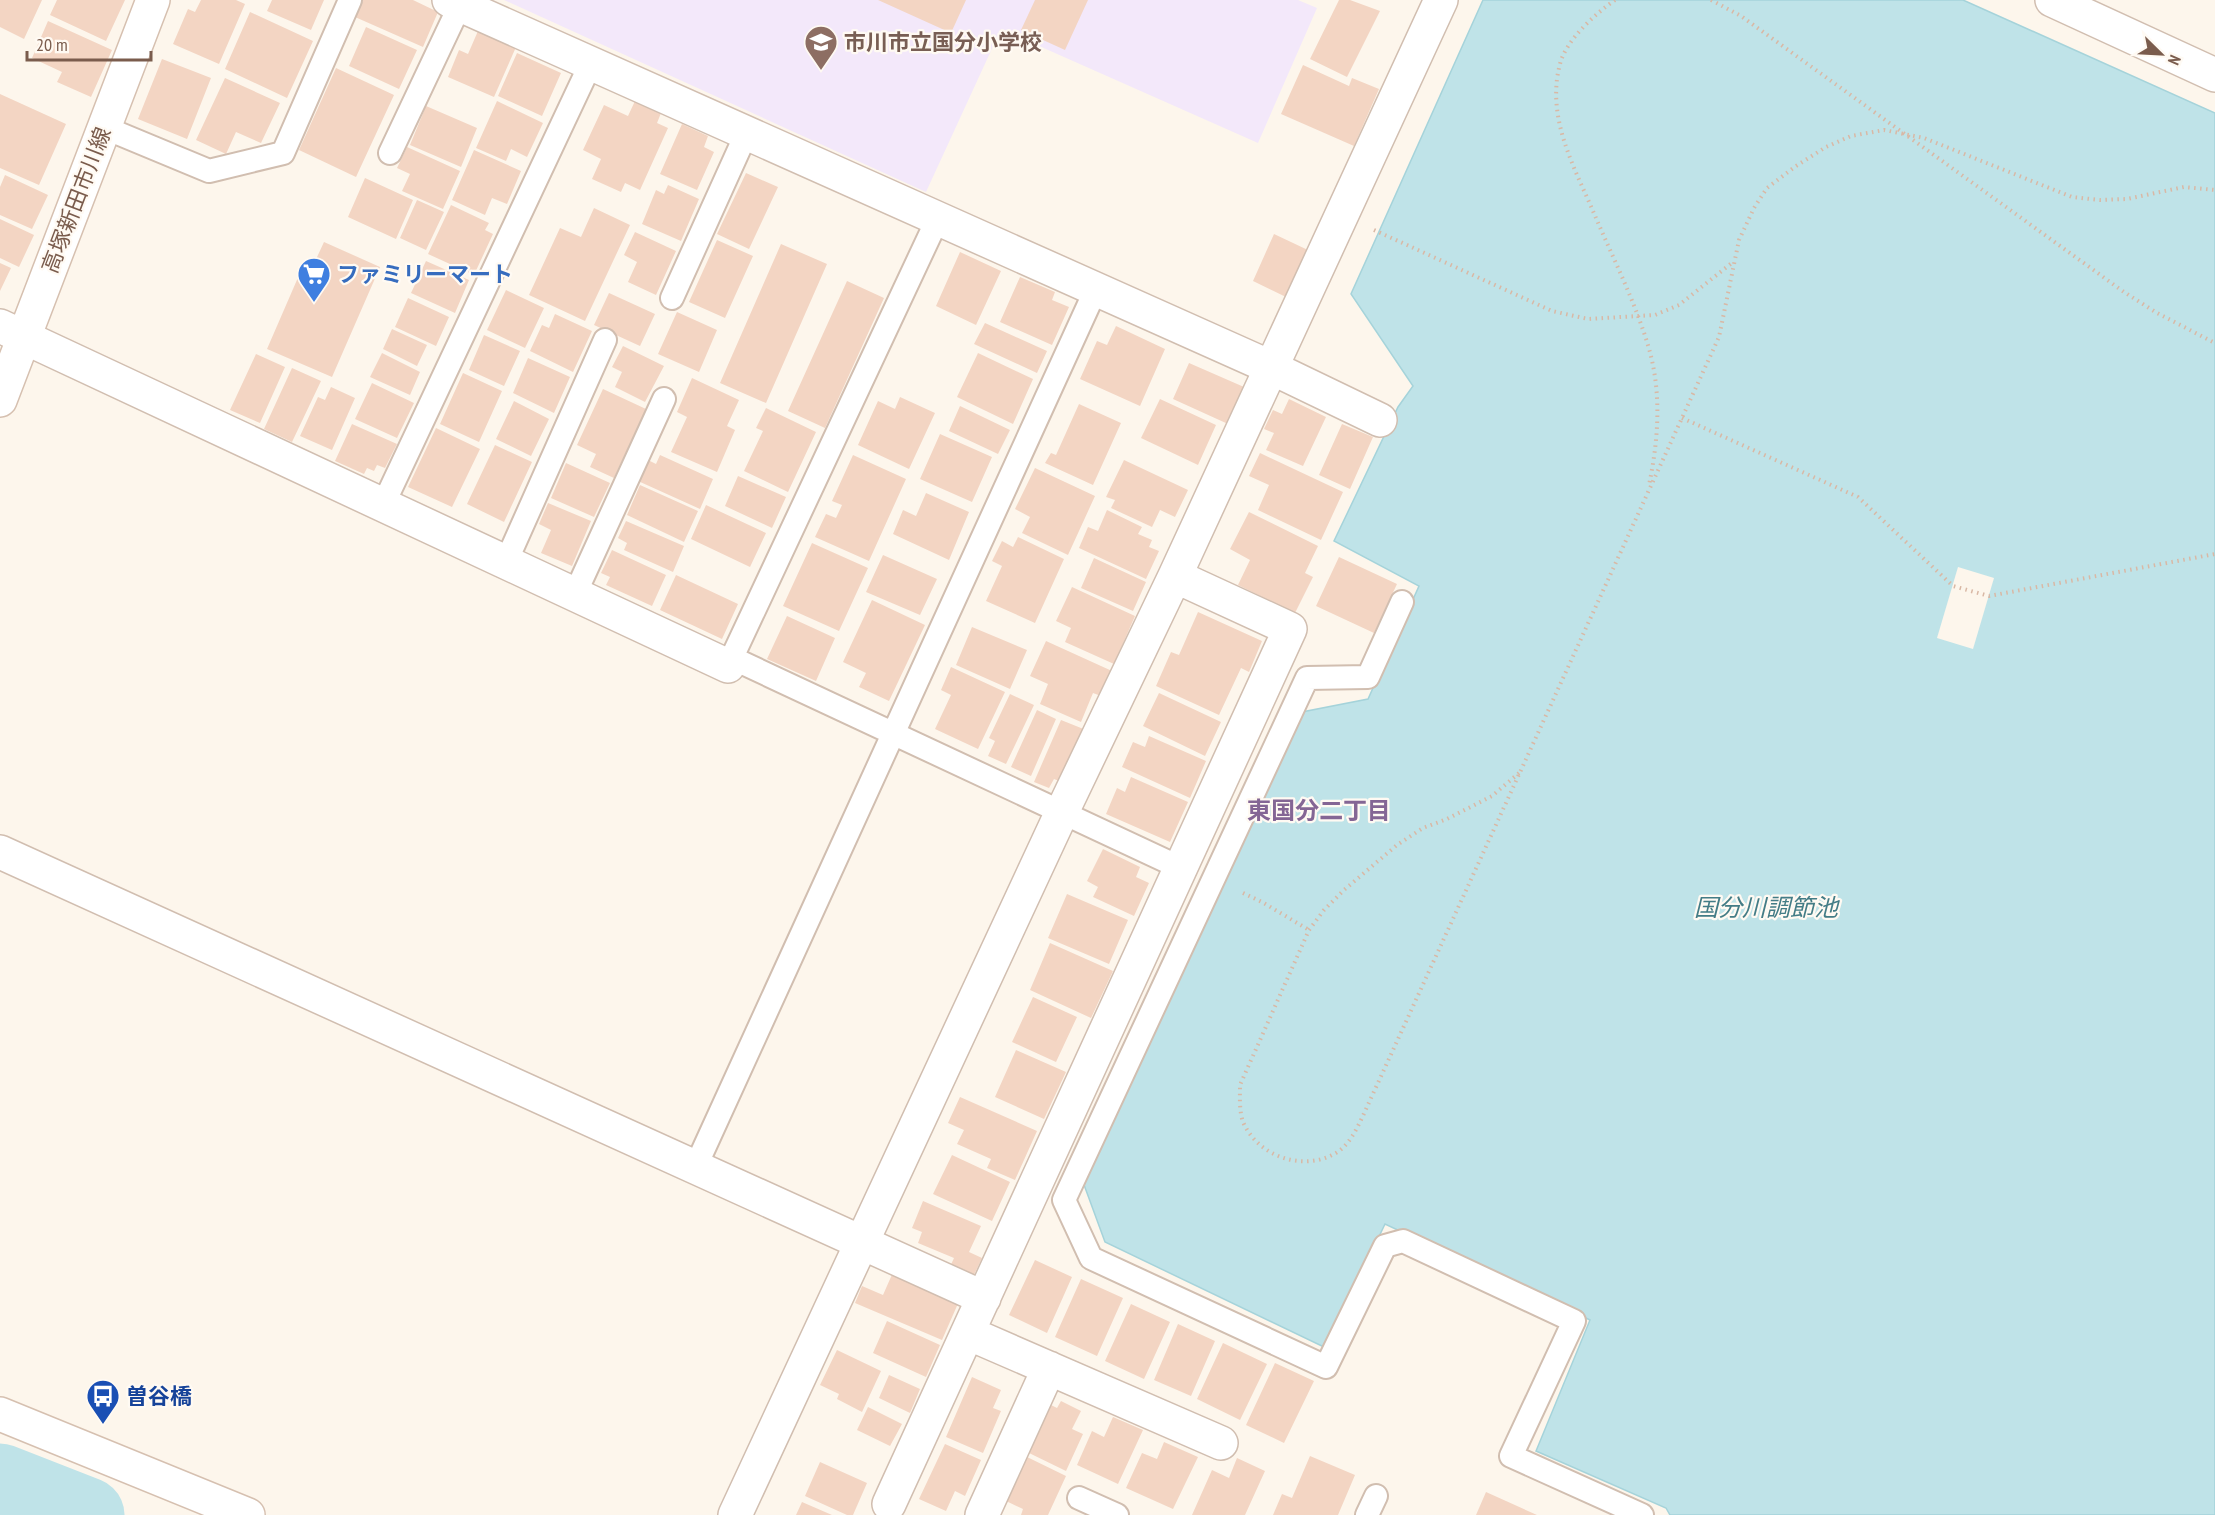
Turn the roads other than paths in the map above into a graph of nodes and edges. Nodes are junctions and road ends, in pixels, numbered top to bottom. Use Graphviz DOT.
graph roads {
  1 [pos="153,0"];
  2 [pos="350,0"];
  3 [pos="1441,0"];
  4 [pos="2052,0"];
  5 [pos="455,2"];
  6 [pos="591,63"];
  7 [pos="2215,75"];
  8 [pos="103,127"];
  9 [pos="747,132"];
  10 [pos="390,153"];
  11 [pos="938,218"];
  12 [pos="1096,289"];
  13 [pos="672,298"];
  14 [pos="12,331"];
  15 [pos="605,340"];
  16 [pos="1270,367"];
  17 [pos="664,399"];
  18 [pos="0,400"];
  19 [pos="1380,420"];
  20 [pos="383,505"];
  21 [pos="506,562"];
  22 [pos="1175,576"];
  23 [pos="575,594"];
  24 [pos="1402,602"];
  25 [pos="730,662"];
  26 [pos="894,734"];
  27 [pos="1062,812"];
  28 [pos="0,852"];
  29 [pos="1181,868"];
  30 [pos="695,1168"];
  31 [pos="861,1244"];
  32 [pos="984,1298"];
  33 [pos="968,1333"];
  34 [pos="1049,1368"];
  35 [pos="0,1414"];
  36 [pos="1221,1443"];
  37 [pos="1078,1498"];
  38 [pos="890,1504"];
  39 [pos="215,1509"];
  40 [pos="248,1515"];
  41 [pos="735,1515"];
  42 [pos="982,1515"];
  43 [pos="1117,1515"];
  44 [pos="1642,1515"];
  1 -- 8 [label="street, 高塚新田市川線"];
  2 -- 8 [label="lane"];
  3 -- 16 [label="street"];
  4 -- 7 [label="street"];
  5 -- 6 [label="street"];
  5 -- 10 [label="lane"];
  6 -- 9 [label="street"];
  6 -- 20 [label="lane"];
  8 -- 14 [label="street, 高塚新田市川線"];
  9 -- 11 [label="street"];
  9 -- 13 [label="lane"];
  11 -- 12 [label="street"];
  11 -- 25 [label="lane"];
  12 -- 16 [label="street"];
  12 -- 26 [label="lane"];
  14 -- 18 [label="street, 高塚新田市川線"];
  14 -- 20 [label="street"];
  15 -- 21 [label="lane"];
  16 -- 19 [label="street"];
  16 -- 22 [label="street"];
  17 -- 23 [label="lane"];
  20 -- 21 [label="street"];
  21 -- 23 [label="street"];
  22 -- 27 [label="street"];
  22 -- 29 [label="street"];
  23 -- 25 [label="street"];
  24 -- 44 [label="lane"];
  25 -- 26 [label="lane"];
  26 -- 27 [label="lane"];
  26 -- 30 [label="lane"];
  27 -- 29 [label="lane"];
  27 -- 31 [label="street"];
  28 -- 30 [label="street"];
  29 -- 32 [label="street"];
  30 -- 31 [label="street"];
  31 -- 32 [label="street"];
  31 -- 41 [label="street"];
  32 -- 33 [label="street"];
  33 -- 34 [label="street"];
  33 -- 38 [label="street"];
  34 -- 36 [label="street"];
  34 -- 42 [label="street"];
  35 -- 39 [label="street"];
  37 -- 43 [label="lane"];
  39 -- 40 [label="street"];
}
